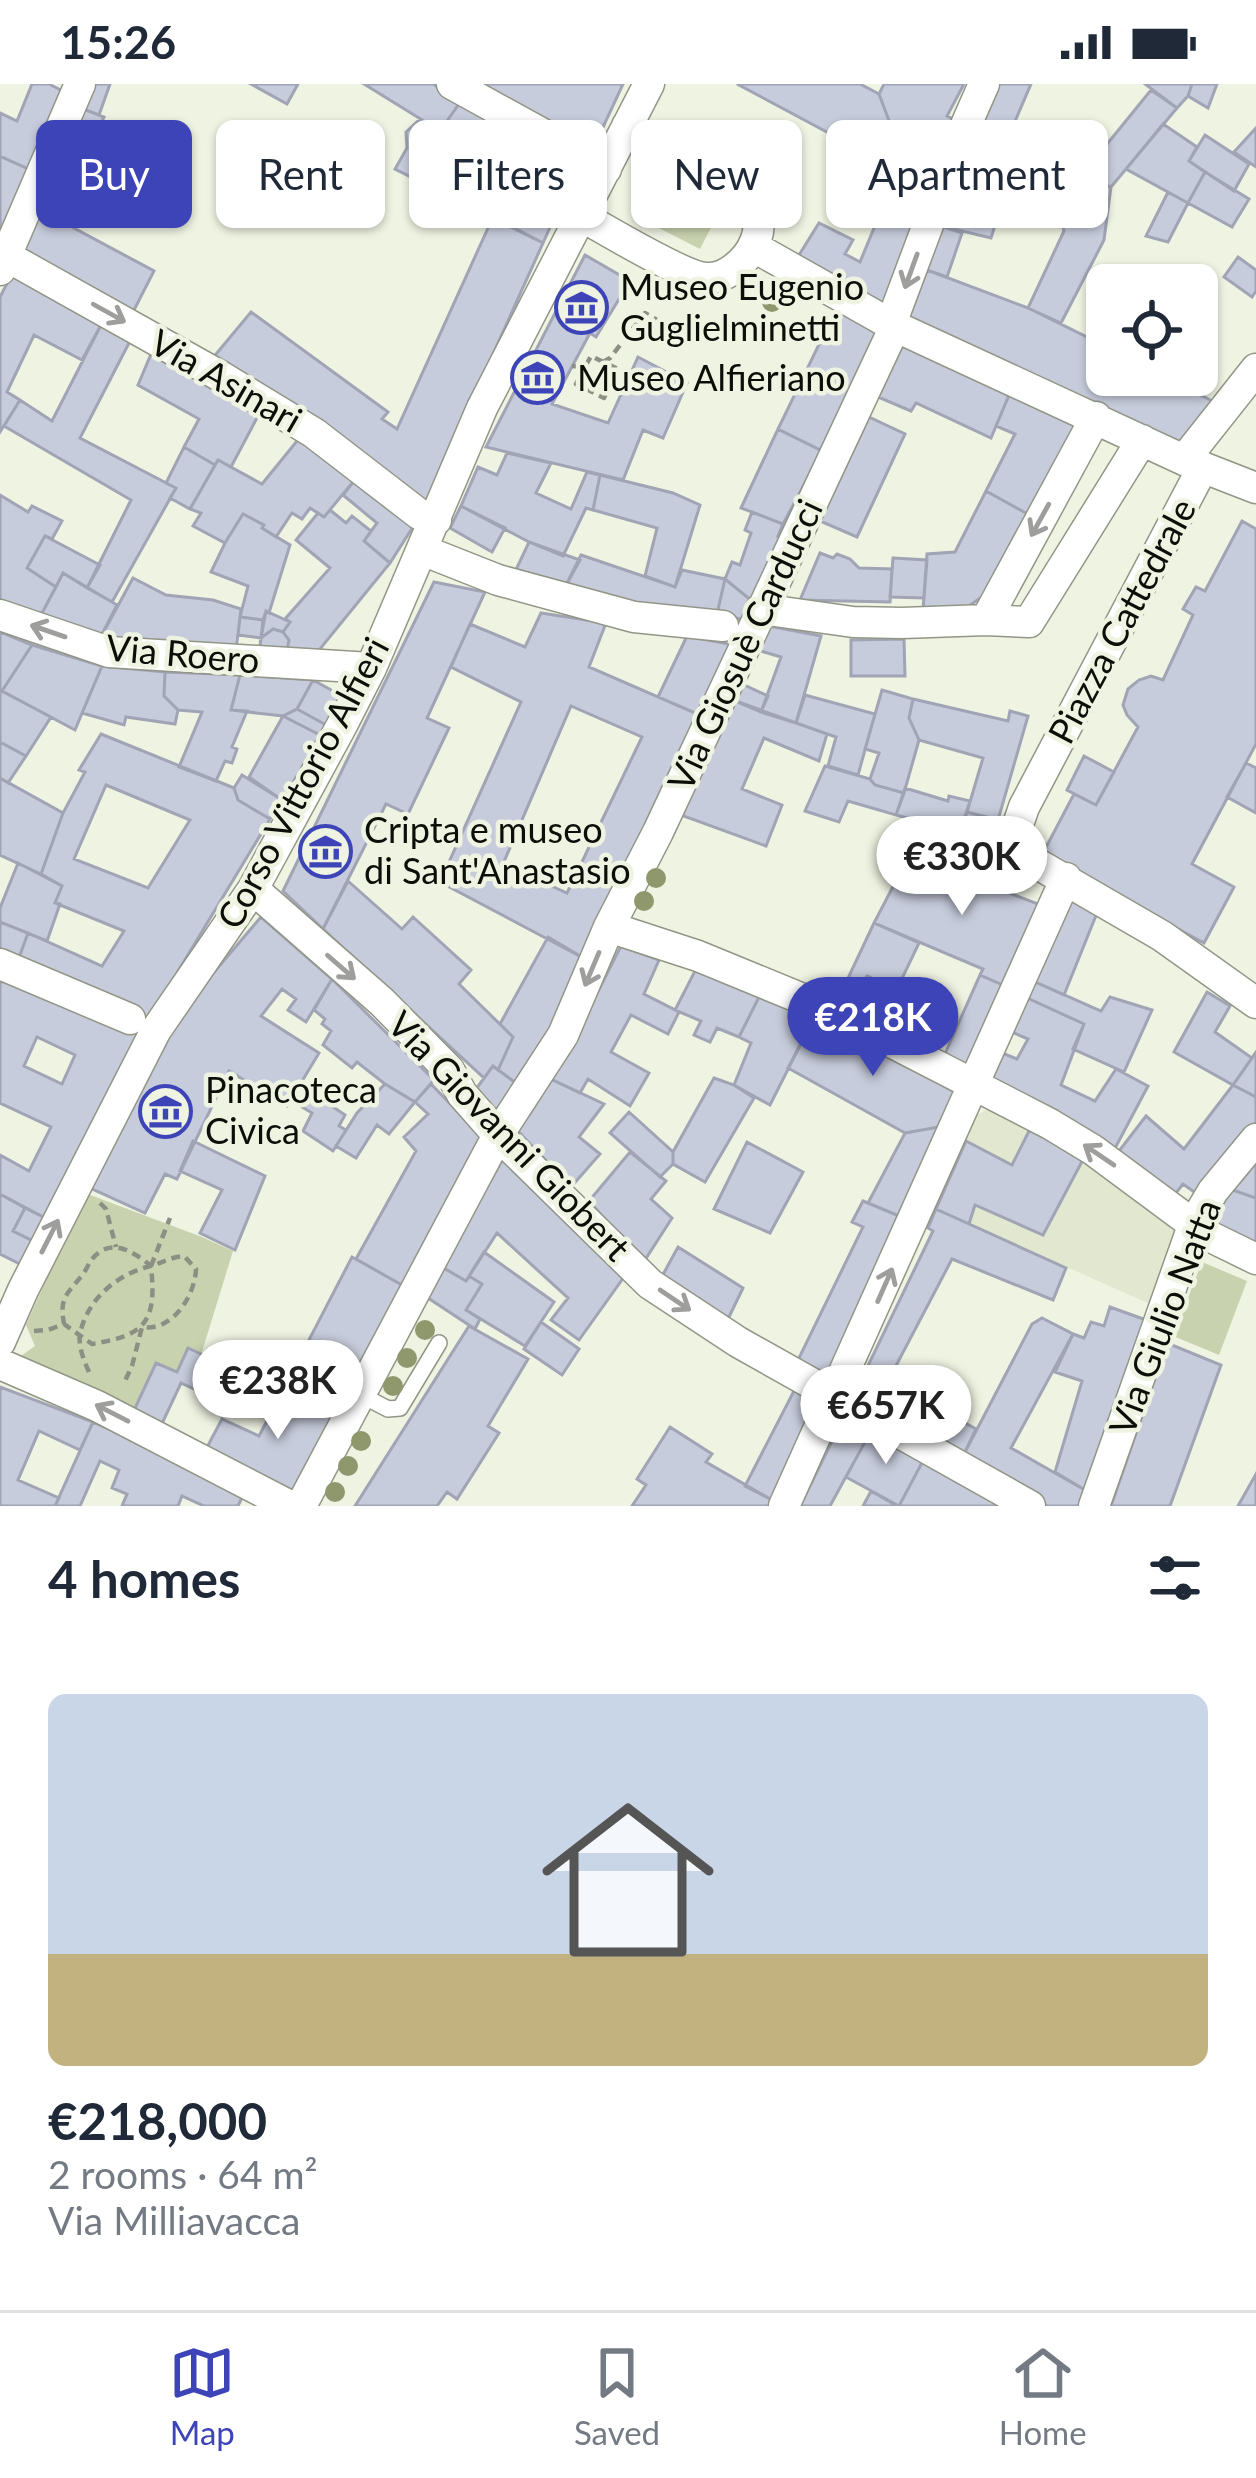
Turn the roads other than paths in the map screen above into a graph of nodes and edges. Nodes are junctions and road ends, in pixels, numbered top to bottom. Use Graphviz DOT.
graph roads {
  1 [pos="80,84"];
  2 [pos="452,84"];
  3 [pos="649,84"];
  4 [pos="984,84"];
  5 [pos="517,120"];
  6 [pos="627,126"];
  7 [pos="607,165"];
  8 [pos="575,228"];
  9 [pos="604,228"];
  10 [pos="754,247"];
  11 [pos="3,263"];
  12 [pos="892,325"];
  13 [pos="1250,390"];
  14 [pos="1096,417"];
  15 [pos="1142,440"];
  16 [pos="1193,464"];
  17 [pos="1256,488"];
  18 [pos="436,520"];
  19 [pos="422,550"];
  20 [pos="761,609"];
  21 [pos="0,615"];
  22 [pos="986,620"];
  23 [pos="723,626"];
  24 [pos="371,668"];
  25 [pos="1066,878"];
  26 [pos="253,889"];
  27 [pos="609,927"];
  28 [pos="0,964"];
  29 [pos="1256,1003"];
  30 [pos="130,1019"];
  31 [pos="975,1087"];
  32 [pos="498,1135"];
  33 [pos="1256,1139"];
  34 [pos="1194,1223"];
  35 [pos="1256,1259"];
  36 [pos="11,1284"];
  37 [pos="440,1343"];
  38 [pos="1,1346"];
  39 [pos="361,1395"];
  40 [pos="835,1398"];
  41 [pos="290,1506"];
  42 [pos="302,1506"];
  43 [pos="784,1506"];
  44 [pos="1030,1506"];
  45 [pos="1094,1506"];
  1 -- 11 [label="street"];
  2 -- 5 [label="street"];
  3 -- 6 [label="street, Corso Vittorio Alfieri"];
  4 -- 12 [label="street, Via Giosuè Carducci, one-way"];
  6 -- 7 [label="street, Corso Vittorio Alfieri"];
  6 -- 10 [label="street"];
  8 -- 18 [label="street, Corso Vittorio Alfieri"];
  9 -- 10 [label="street"];
  10 -- 12 [label="street"];
  11 -- 18 [label="street, Via Asinari, one-way"];
  12 -- 14 [label="street"];
  12 -- 20 [label="street, Via Giosuè Carducci"];
  13 -- 16 [label="street"];
  14 -- 15 [label="street"];
  14 -- 22 [label="street, one-way"];
  15 -- 16 [label="street"];
  15 -- 22 [label="street, Piazza Cattedrale"];
  16 -- 17 [label="street, Piazza Cattedrale"];
  16 -- 25 [label="street, Piazza Cattedrale"];
  18 -- 19 [label="street, Corso Vittorio Alfieri"];
  19 -- 23 [label="street"];
  19 -- 24 [label="street, Corso Vittorio Alfieri"];
  20 -- 22 [label="street"];
  20 -- 27 [label="street, Via Giosuè Carducci"];
  24 -- 21 [label="street, Via Roero, one-way"];
  24 -- 26 [label="street, Corso Vittorio Alfieri"];
  25 -- 29 [label="street"];
  25 -- 31 [label="street"];
  26 -- 32 [label="street, Via Giovanni Giobert, one-way"];
  36 -- 26 [label="street, Corso Vittorio Alfieri, one-way"];
  27 -- 31 [label="street"];
  27 -- 32 [label="street, Via Giosuè Carducci, one-way"];
  28 -- 30 [label="street"];
  34 -- 31 [label="street, one-way"];
  40 -- 31 [label="street, one-way"];
  32 -- 39 [label="street, Via Giosuè Carducci"];
  32 -- 40 [label="street, Via Giovanni Giobert, one-way"];
  33 -- 34 [label="street, Via Giulio Natta"];
  34 -- 35 [label="street"];
  34 -- 45 [label="street, Via Giulio Natta"];
  36 -- 38 [label="street, Corso Vittorio Alfieri"];
  37 -- 39 [label="lane"];
  41 -- 38 [label="street, one-way"];
  39 -- 42 [label="street, Via Giosuè Carducci"];
  40 -- 43 [label="street"];
  40 -- 44 [label="street, Via Giovanni Giobert"];
}
